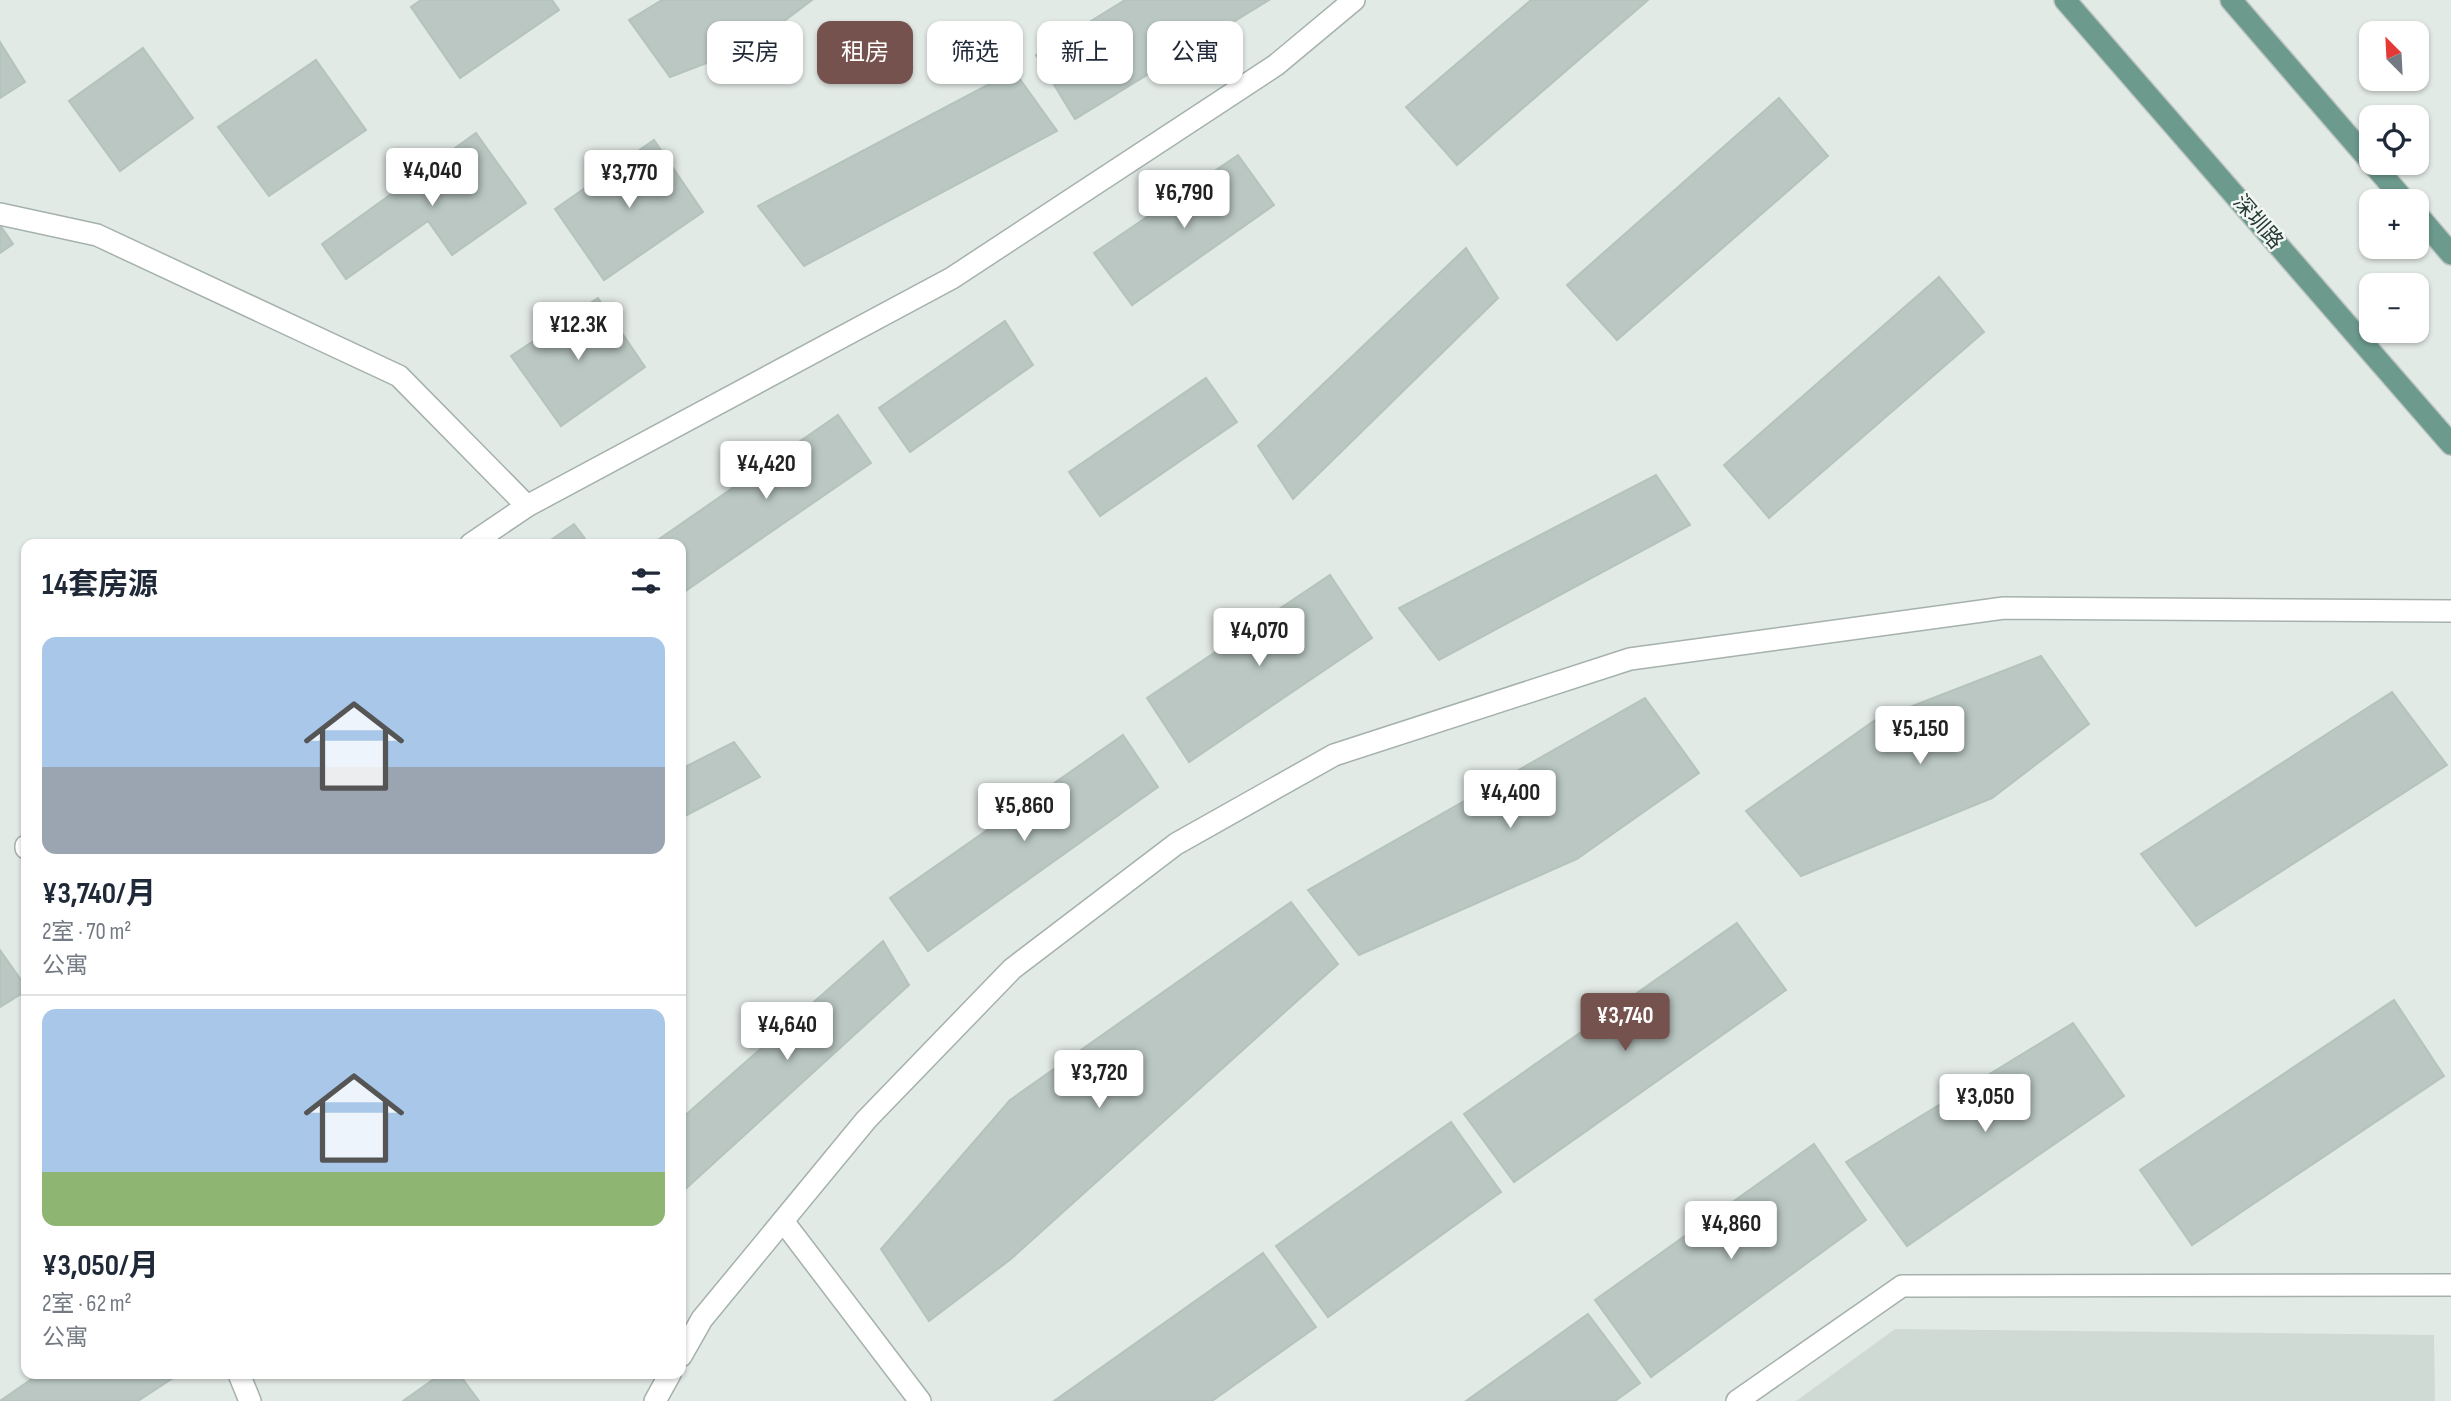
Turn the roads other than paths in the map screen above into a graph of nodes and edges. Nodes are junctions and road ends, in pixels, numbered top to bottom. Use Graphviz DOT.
graph roads {
  1 [pos="1354,0"];
  2 [pos="2065,0"];
  3 [pos="2231,0"];
  4 [pos="2359,147"];
  5 [pos="2383,175"];
  6 [pos="2395,189"];
  7 [pos="0,214"];
  8 [pos="2429,228"];
  9 [pos="2451,254"];
  10 [pos="2451,444"];
  11 [pos="527,506"];
  12 [pos="478,539"];
  13 [pos="2451,611"];
  14 [pos="783,1221"];
  15 [pos="2451,1285"];
  16 [pos="686,1347"];
  17 [pos="241,1379"];
  18 [pos="667,1379"];
  19 [pos="250,1401"];
  20 [pos="655,1401"];
  21 [pos="920,1401"];
  22 [pos="1737,1401"];
  1 -- 11 [label="street"];
  2 -- 10 [label="main road, 深圳路"];
  3 -- 4 [label="main road"];
  5 -- 6 [label="main road"];
  7 -- 11 [label="street"];
  8 -- 9 [label="main road"];
  11 -- 12 [label="street"];
  13 -- 14 [label="street"];
  14 -- 16 [label="street"];
  14 -- 21 [label="street"];
  15 -- 22 [label="street"];
  17 -- 19 [label="street"];
  18 -- 20 [label="street"];
}
